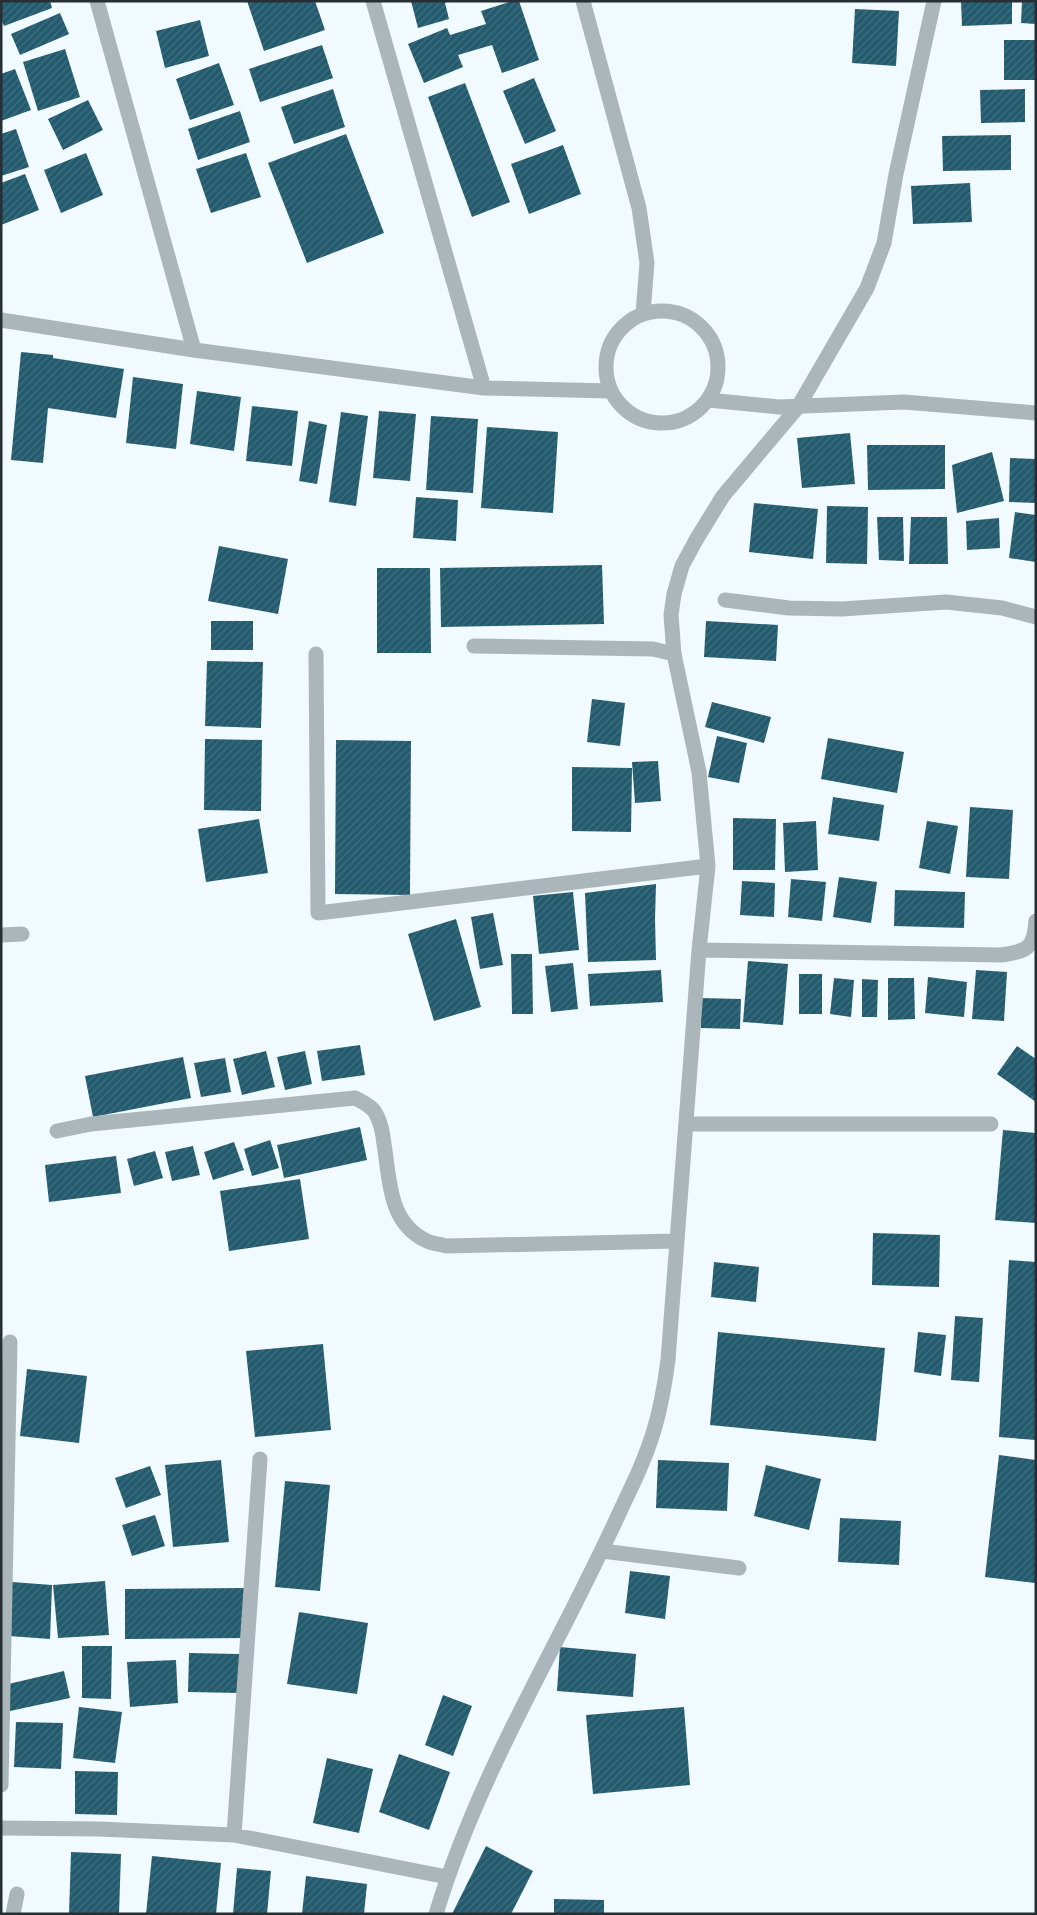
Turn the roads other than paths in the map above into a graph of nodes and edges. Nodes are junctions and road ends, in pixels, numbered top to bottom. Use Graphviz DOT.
graph roads {
  1 [pos="97,1"];
  2 [pos="373,1"];
  3 [pos="583,1"];
  4 [pos="934,1"];
  5 [pos="643,313"];
  6 [pos="1,320"];
  7 [pos="194,350"];
  8 [pos="484,388"];
  9 [pos="611,391"];
  10 [pos="708,400"];
  11 [pos="798,407"];
  12 [pos="1036,413"];
  13 [pos="726,600"];
  14 [pos="1036,617"];
  15 [pos="474,646"];
  16 [pos="316,654"];
  17 [pos="674,654"];
  18 [pos="708,866"];
  19 [pos="1036,921"];
  20 [pos="22,934"];
  21 [pos="1,935"];
  22 [pos="700,950"];
  23 [pos="686,1124"];
  24 [pos="991,1124"];
  25 [pos="57,1131"];
  26 [pos="676,1242"];
  27 [pos="10,1342"];
  28 [pos="260,1459"];
  29 [pos="602,1551"];
  30 [pos="739,1568"];
  31 [pos="1,1785"];
  32 [pos="1,1828"];
  33 [pos="234,1835"];
  34 [pos="447,1877"];
  35 [pos="18,1894"];
  36 [pos="13,1914"];
  37 [pos="436,1914"];
  1 -- 7 [label="street"];
  2 -- 8 [label="street"];
  3 -- 5 [label="street"];
  4 -- 11 [label="street"];
  5 -- 9 [label="street"];
  5 -- 10 [label="street"];
  6 -- 7 [label="street"];
  7 -- 8 [label="street"];
  8 -- 9 [label="street"];
  9 -- 10 [label="street"];
  10 -- 11 [label="street"];
  11 -- 12 [label="street"];
  11 -- 17 [label="street"];
  13 -- 14 [label="street"];
  15 -- 17 [label="street"];
  16 -- 18 [label="street"];
  17 -- 18 [label="street"];
  18 -- 22 [label="street"];
  19 -- 22 [label="street"];
  20 -- 21 [label="street"];
  22 -- 23 [label="street"];
  23 -- 24 [label="street"];
  23 -- 26 [label="street"];
  25 -- 26 [label="street"];
  26 -- 29 [label="street"];
  27 -- 31 [label="street"];
  28 -- 33 [label="street"];
  29 -- 30 [label="street"];
  29 -- 34 [label="street"];
  32 -- 33 [label="street"];
  33 -- 34 [label="street"];
  34 -- 37 [label="street"];
  35 -- 36 [label="street"];
}
